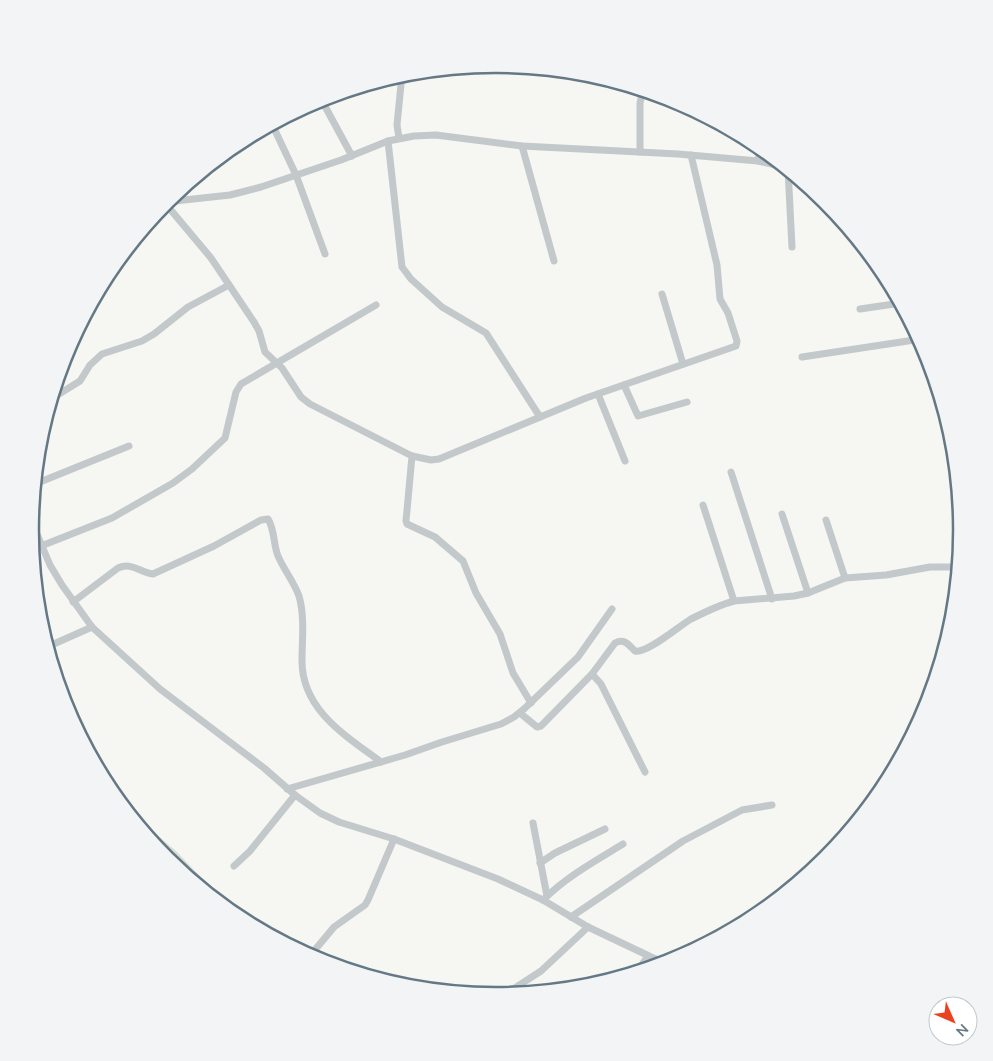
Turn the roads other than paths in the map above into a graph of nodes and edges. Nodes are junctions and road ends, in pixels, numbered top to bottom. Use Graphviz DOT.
graph roads {
  1 [pos="401,83"];
  2 [pos="642,96"];
  3 [pos="324,107"];
  4 [pos="275,130"];
  5 [pos="399,138"];
  6 [pos="388,141"];
  7 [pos="522,146"];
  8 [pos="640,152"];
  9 [pos="692,155"];
  10 [pos="759,155"];
  11 [pos="352,156"];
  12 [pos="758,161"];
  13 [pos="770,163"];
  14 [pos="296,175"];
  15 [pos="788,178"];
  16 [pos="180,200"];
  17 [pos="171,209"];
  18 [pos="792,247"];
  19 [pos="325,254"];
  20 [pos="554,261"];
  21 [pos="229,285"];
  22 [pos="662,294"];
  23 [pos="894,304"];
  24 [pos="376,305"];
  25 [pos="860,309"];
  26 [pos="912,340"];
  27 [pos="802,357"];
  28 [pos="276,363"];
  29 [pos="683,364"];
  30 [pos="624,384"];
  31 [pos="60,394"];
  32 [pos="598,394"];
  33 [pos="686,402"];
  34 [pos="540,417"];
  35 [pos="129,446"];
  36 [pos="412,456"];
  37 [pos="625,461"];
  38 [pos="731,472"];
  39 [pos="42,481"];
  40 [pos="703,505"];
  41 [pos="782,514"];
  42 [pos="826,520"];
  43 [pos="40,546"];
  44 [pos="952,567"];
  45 [pos="845,578"];
  46 [pos="808,593"];
  47 [pos="772,599"];
  48 [pos="73,602"];
  49 [pos="734,602"];
  50 [pos="612,608"];
  51 [pos="92,627"];
  52 [pos="53,644"];
  53 [pos="592,674"];
  54 [pos="530,703"];
  55 [pos="520,713"];
  56 [pos="381,762"];
  57 [pos="645,772"];
  58 [pos="287,788"];
  59 [pos="294,795"];
  60 [pos="772,805"];
  61 [pos="533,823"];
  62 [pos="605,829"];
  63 [pos="394,839"];
  64 [pos="623,844"];
  65 [pos="540,863"];
  66 [pos="234,866"];
  67 [pos="545,898"];
  68 [pos="571,917"];
  69 [pos="588,927"];
  70 [pos="315,950"];
  71 [pos="648,956"];
  72 [pos="656,959"];
  73 [pos="642,965"];
  74 [pos="515,987"];
  1 -- 5 [label="street"];
  2 -- 8 [label="street"];
  3 -- 11 [label="street"];
  4 -- 14 [label="street"];
  5 -- 6 [label="street"];
  5 -- 7 [label="street"];
  6 -- 11 [label="street"];
  6 -- 34 [label="street"];
  7 -- 8 [label="street"];
  7 -- 20 [label="street"];
  8 -- 9 [label="street"];
  9 -- 12 [label="street"];
  9 -- 29 [label="street"];
  10 -- 12 [label="street"];
  11 -- 14 [label="street"];
  12 -- 13 [label="street"];
  14 -- 16 [label="street"];
  14 -- 19 [label="street"];
  15 -- 18 [label="street"];
  17 -- 21 [label="street"];
  21 -- 28 [label="street"];
  21 -- 31 [label="street"];
  22 -- 29 [label="street"];
  23 -- 25 [label="street"];
  24 -- 28 [label="street"];
  26 -- 27 [label="street"];
  28 -- 36 [label="street"];
  28 -- 43 [label="street"];
  29 -- 30 [label="street"];
  30 -- 32 [label="street"];
  30 -- 33 [label="street"];
  32 -- 34 [label="street"];
  32 -- 37 [label="street"];
  34 -- 36 [label="street"];
  35 -- 39 [label="street"];
  36 -- 54 [label="street"];
  38 -- 47 [label="street"];
  40 -- 49 [label="street"];
  41 -- 46 [label="street"];
  42 -- 45 [label="street"];
  43 -- 48 [label="street"];
  44 -- 45 [label="street"];
  45 -- 46 [label="street"];
  46 -- 47 [label="street"];
  47 -- 49 [label="street"];
  48 -- 51 [label="street"];
  48 -- 56 [label="street"];
  49 -- 53 [label="street"];
  50 -- 54 [label="street"];
  51 -- 52 [label="street"];
  51 -- 58 [label="street"];
  53 -- 55 [label="street"];
  53 -- 57 [label="street"];
  54 -- 55 [label="street"];
  55 -- 56 [label="street"];
  56 -- 58 [label="street"];
  58 -- 59 [label="street"];
  59 -- 63 [label="street"];
  59 -- 66 [label="street"];
  60 -- 68 [label="street"];
  61 -- 65 [label="street"];
  62 -- 65 [label="street"];
  63 -- 67 [label="street"];
  63 -- 70 [label="street"];
  64 -- 67 [label="street"];
  65 -- 67 [label="street"];
  67 -- 68 [label="street"];
  68 -- 69 [label="street"];
  69 -- 71 [label="street"];
  69 -- 74 [label="street"];
  71 -- 72 [label="street"];
  71 -- 73 [label="street"];
}
